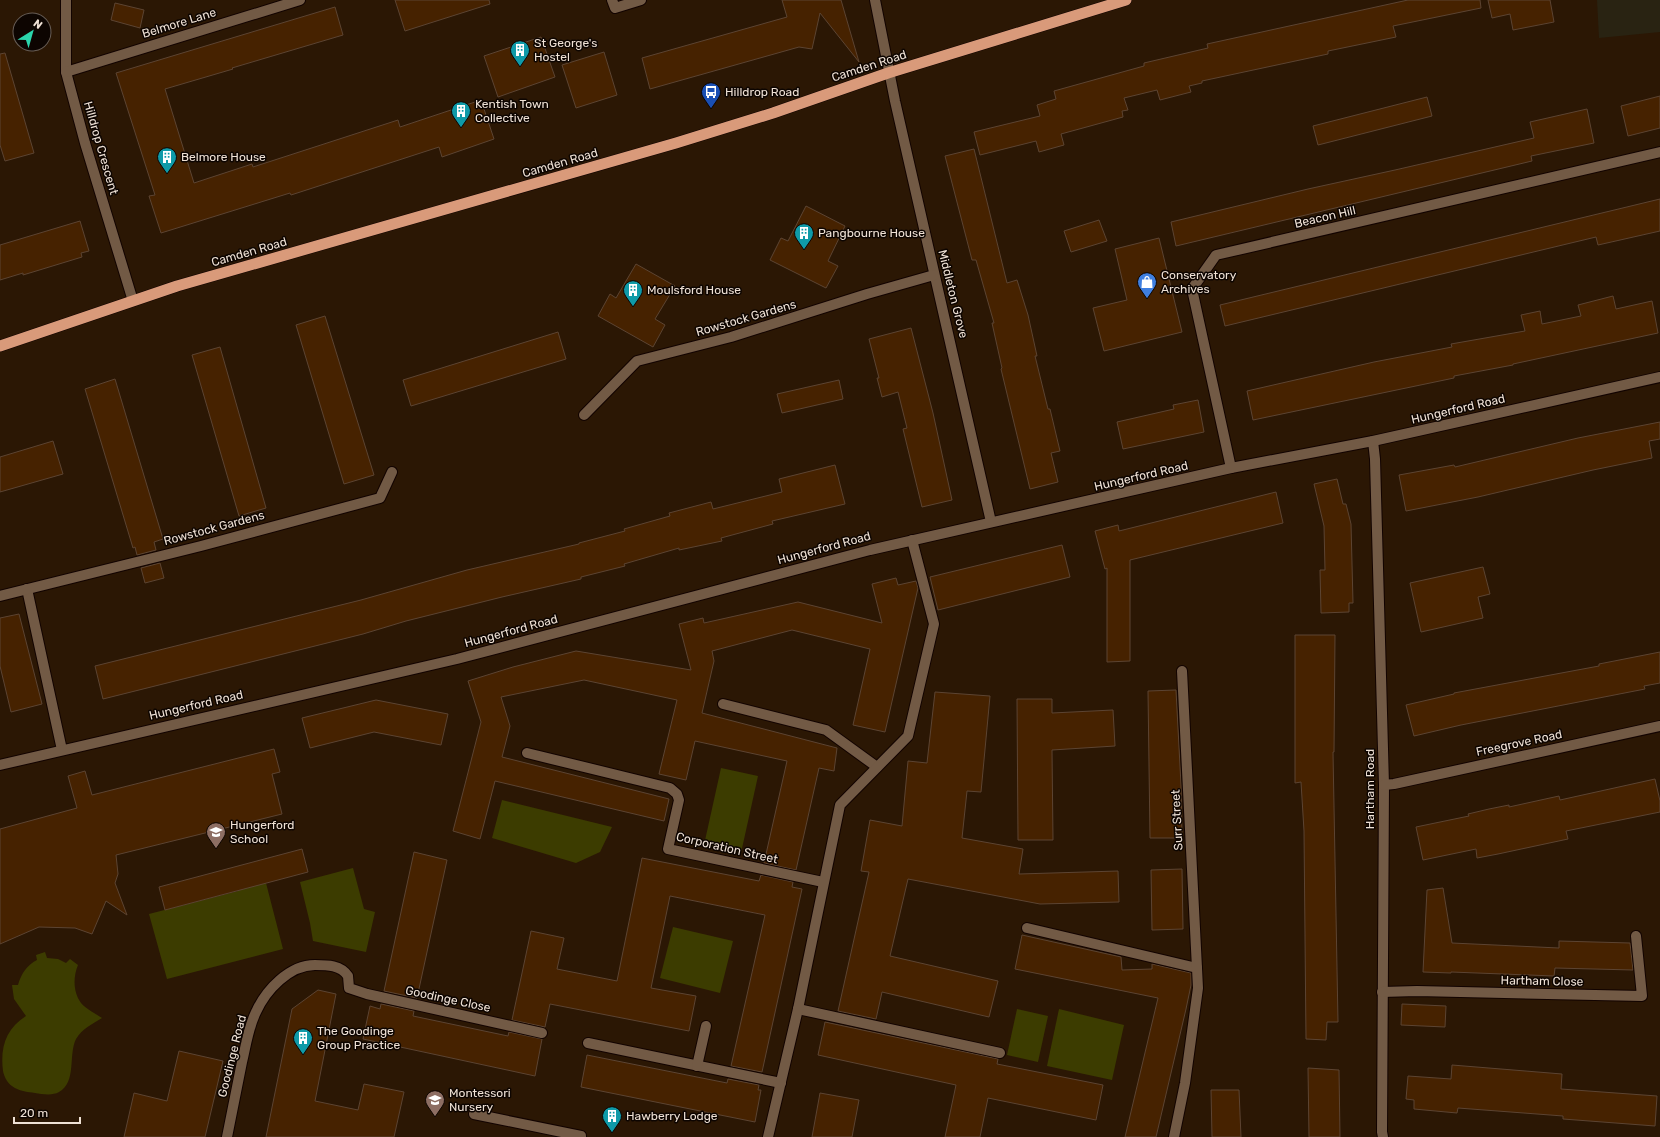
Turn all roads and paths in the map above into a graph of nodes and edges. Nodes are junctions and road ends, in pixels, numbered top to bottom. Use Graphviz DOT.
graph roads {
  1 [pos="66,0"];
  2 [pos="300,0"];
  3 [pos="612,0"];
  4 [pos="641,0"];
  5 [pos="875,0"];
  6 [pos="1126,0"];
  7 [pos="66,72"];
  8 [pos="888,73"];
  9 [pos="1660,152"];
  10 [pos="934,275"];
  11 [pos="133,301"];
  12 [pos="0,346"];
  13 [pos="1660,377"];
  14 [pos="584,414"];
  15 [pos="1373,441"];
  16 [pos="1231,468"];
  17 [pos="392,472"];
  18 [pos="992,522"];
  19 [pos="912,540"];
  20 [pos="27,589"];
  21 [pos="0,596"];
  22 [pos="1182,671"];
  23 [pos="723,704"];
  24 [pos="1660,726"];
  25 [pos="62,750"];
  26 [pos="527,753"];
  27 [pos="0,765"];
  28 [pos="877,767"];
  29 [pos="1384,785"];
  30 [pos="824,882"];
  31 [pos="1027,928"];
  32 [pos="1636,936"];
  33 [pos="1197,968"];
  34 [pos="349,988"];
  35 [pos="1382,992"];
  36 [pos="798,1009"];
  37 [pos="706,1026"];
  38 [pos="542,1033"];
  39 [pos="588,1042"];
  40 [pos="1000,1053"];
  41 [pos="697,1066"];
  42 [pos="781,1083"];
  43 [pos="474,1114"];
  44 [pos="227,1137"];
  45 [pos="581,1137"];
  46 [pos="768,1137"];
  47 [pos="1174,1137"];
  48 [pos="1383,1137"];
  1 -- 7 [label="street, Hilldrop Crescent"];
  2 -- 7 [label="street, Belmore Lane"];
  3 -- 4 [label="street"];
  5 -- 8 [label="street"];
  6 -- 8 [label="highway, Camden Road"];
  7 -- 11 [label="street, Hilldrop Crescent"];
  8 -- 10 [label="street, Middleton Grove"];
  8 -- 11 [label="highway, Camden Road"];
  9 -- 16 [label="street, Beacon Hill"];
  10 -- 14 [label="street, Rowstock Gardens"];
  10 -- 18 [label="street, Middleton Grove"];
  11 -- 12 [label="highway, Camden Road"];
  13 -- 15 [label="street, Hungerford Road"];
  15 -- 16 [label="street, Hungerford Road"];
  15 -- 29 [label="street, Hartham Road"];
  16 -- 18 [label="street, Hungerford Road"];
  17 -- 20 [label="street, Rowstock Gardens"];
  18 -- 19 [label="street, Hungerford Road"];
  19 -- 25 [label="street, Hungerford Road"];
  19 -- 28 [label="street"];
  20 -- 21 [label="street, Rowstock Gardens"];
  20 -- 25 [label="street"];
  22 -- 33 [label="street, Surr Street"];
  23 -- 28 [label="street"];
  24 -- 29 [label="street, Freegrove Road"];
  25 -- 27 [label="street, Hungerford Road"];
  26 -- 30 [label="street, Corporation Street"];
  28 -- 30 [label="street"];
  29 -- 35 [label="street, Hartham Road"];
  30 -- 36 [label="street"];
  31 -- 33 [label="street"];
  32 -- 35 [label="street, Hartham Close"];
  33 -- 47 [label="street, Surr Street"];
  34 -- 38 [label="street, Goodinge Close"];
  34 -- 44 [label="street, Goodinge Road"];
  35 -- 48 [label="street, Hartham Road"];
  36 -- 40 [label="street"];
  36 -- 42 [label="street"];
  37 -- 41 [label="street"];
  39 -- 41 [label="street"];
  41 -- 42 [label="street"];
  42 -- 46 [label="street"];
  43 -- 45 [label="street"];
}
